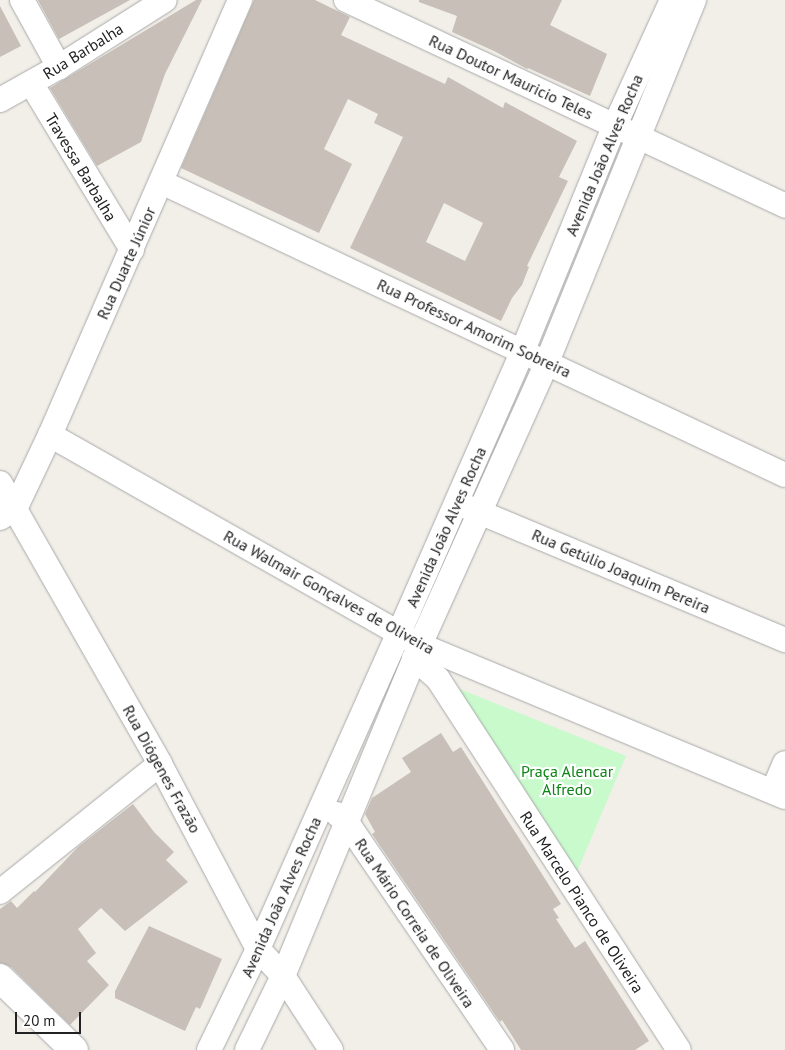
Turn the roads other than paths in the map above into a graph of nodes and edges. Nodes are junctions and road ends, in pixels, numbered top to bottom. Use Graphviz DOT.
graph roads {
  1 [pos="22,0"];
  2 [pos="164,0"];
  3 [pos="240,0"];
  4 [pos="346,0"];
  5 [pos="672,0"];
  6 [pos="694,0"];
  7 [pos="671,29"];
  8 [pos="59,67"];
  9 [pos="30,83"];
  10 [pos="0,100"];
  11 [pos="615,125"];
  12 [pos="638,136"];
  13 [pos="161,182"];
  14 [pos="785,206"];
  15 [pos="575,223"];
  16 [pos="598,235"];
  17 [pos="132,250"];
  18 [pos="523,350"];
  19 [pos="547,362"];
  20 [pos="50,435"];
  21 [pos="785,475"];
  22 [pos="0,483"];
  23 [pos="456,502"];
  24 [pos="7,513"];
  25 [pos="481,513"];
  26 [pos="399,634"];
  27 [pos="785,640"];
  28 [pos="417,651"];
  29 [pos="785,763"];
  30 [pos="160,764"];
  31 [pos="779,794"];
  32 [pos="323,802"];
  33 [pos="346,822"];
  34 [pos="0,892"];
  35 [pos="258,950"];
  36 [pos="283,976"];
  37 [pos="0,978"];
  38 [pos="74,1050"];
  39 [pos="209,1050"];
  40 [pos="247,1050"];
  41 [pos="331,1050"];
  42 [pos="502,1050"];
  43 [pos="678,1050"];
  1 -- 8 [label="street"];
  2 -- 8 [label="street, Rua Barbalha"];
  3 -- 13 [label="street, Rua Duarte Júnior"];
  4 -- 11 [label="street, Rua Doutor Mauricio Teles"];
  5 -- 7 [label="street, Avenida João Alves Rocha"];
  6 -- 7 [label="street, Avenida João Alves Rocha"];
  7 -- 11 [label="street, Avenida João Alves Rocha"];
  7 -- 12 [label="street, Avenida João Alves Rocha"];
  8 -- 9 [label="street, Rua Barbalha"];
  9 -- 10 [label="street, Rua Barbalha"];
  9 -- 17 [label="street, Travessa Barbalha"];
  11 -- 12 [label="street, Rua Doutor Mauricio Teles"];
  11 -- 15 [label="street, Avenida João Alves Rocha"];
  12 -- 14 [label="street, Rua Doutor Mauricio Teles"];
  12 -- 16 [label="street, Avenida João Alves Rocha"];
  13 -- 17 [label="street, Rua Duarte Júnior"];
  13 -- 18 [label="street, Rua Professor Amorim Sobreira"];
  15 -- 16 [label="street"];
  15 -- 18 [label="street, Avenida João Alves Rocha"];
  16 -- 19 [label="street, Avenida João Alves Rocha"];
  17 -- 20 [label="street, Rua Duarte Júnior"];
  18 -- 19 [label="street, Rua Professor Amorim Sobreira"];
  18 -- 23 [label="street, Avenida João Alves Rocha"];
  19 -- 21 [label="street, Rua Professor Amorim Sobreira"];
  19 -- 25 [label="street, Avenida João Alves Rocha"];
  20 -- 24 [label="street, Rua Duarte Júnior"];
  20 -- 26 [label="street, Rua Walmair Gonçalves de Oliveira"];
  22 -- 24 [label="street, Rua Diógenes Frazão"];
  23 -- 25 [label="street, Rua Getúlio Joaquim Pereira"];
  23 -- 26 [label="street, Avenida João Alves Rocha"];
  24 -- 30 [label="street, Rua Diógenes Frazão"];
  25 -- 27 [label="street, Rua Getúlio Joaquim Pereira"];
  25 -- 28 [label="street, Avenida João Alves Rocha"];
  26 -- 28 [label="street, Rua Walmair Gonçalves de Oliveira"];
  26 -- 32 [label="street, Avenida João Alves Rocha"];
  28 -- 31 [label="street, Rua Walmair Gonçalves de Oliveira"];
  28 -- 33 [label="street, Avenida João Alves Rocha"];
  28 -- 43 [label="street, Rua Marcelo Pianco de Oliveira"];
  29 -- 31 [label="street"];
  30 -- 34 [label="street"];
  30 -- 35 [label="street, Rua Diógenes Frazão"];
  32 -- 33 [label="street, Rua Mário Correia de Oliveira"];
  32 -- 35 [label="street, Avenida João Alves Rocha"];
  33 -- 36 [label="street, Avenida João Alves Rocha"];
  33 -- 42 [label="street, Rua Mário Correia de Oliveira"];
  35 -- 36 [label="street, Rua Diógenes Frazão"];
  35 -- 39 [label="street, Avenida João Alves Rocha"];
  36 -- 40 [label="street, Avenida João Alves Rocha"];
  36 -- 41 [label="street, Rua Diógenes Frazão"];
  37 -- 38 [label="street"];
}
